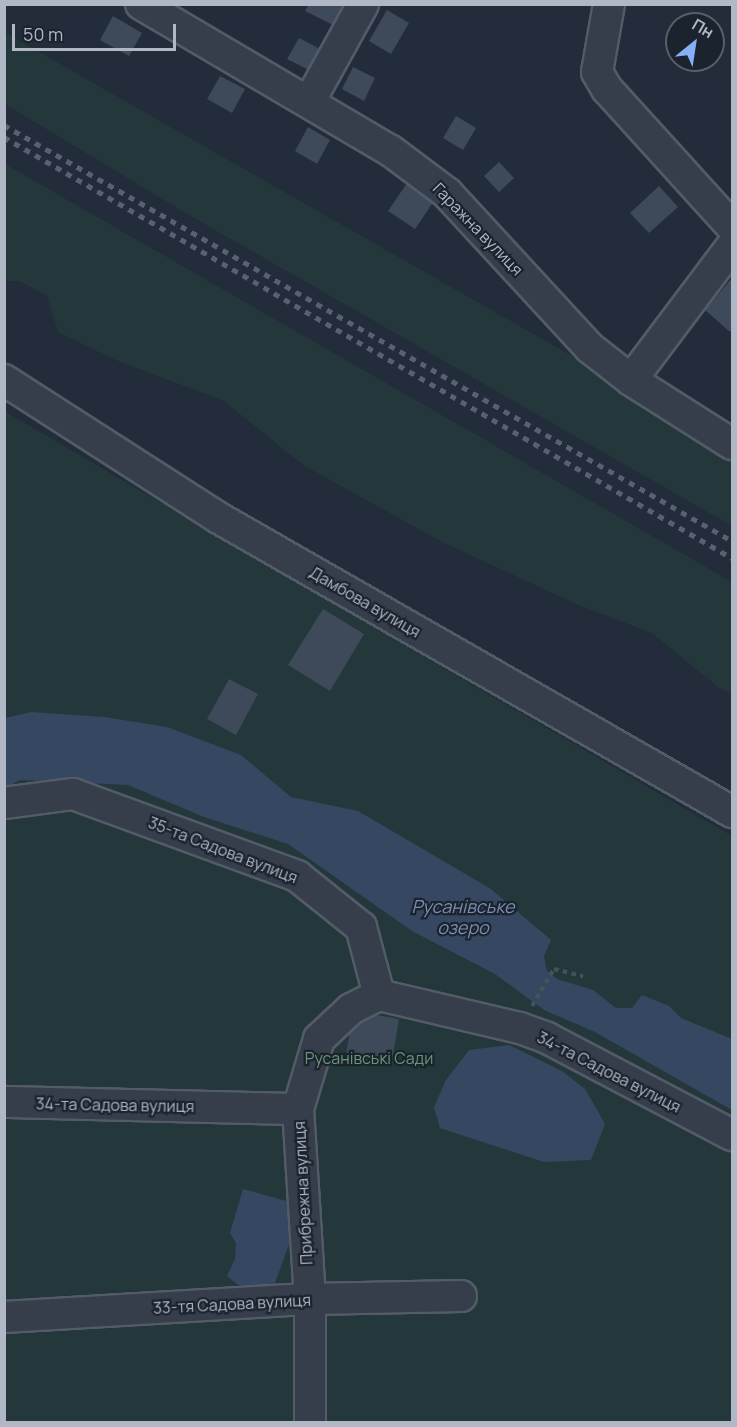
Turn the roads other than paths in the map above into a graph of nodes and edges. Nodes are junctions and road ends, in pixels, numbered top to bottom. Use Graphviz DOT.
graph roads {
  1 [pos="141,4"];
  2 [pos="363,4"];
  3 [pos="609,4"];
  4 [pos="309,102"];
  5 [pos="732,227"];
  6 [pos="732,246"];
  7 [pos="4,380"];
  8 [pos="631,380"];
  9 [pos="732,444"];
  10 [pos="4,803"];
  11 [pos="732,812"];
  12 [pos="379,995"];
  13 [pos="4,1102"];
  14 [pos="298,1109"];
  15 [pos="732,1135"];
  16 [pos="461,1296"];
  17 [pos="310,1299"];
  18 [pos="4,1317"];
  19 [pos="310,1422"];
  1 -- 4 [label="street, Гаражна вулиця"];
  2 -- 4 [label="street"];
  3 -- 5 [label="street"];
  4 -- 8 [label="street, Гаражна вулиця"];
  6 -- 8 [label="street"];
  7 -- 11 [label="street, Дамбова вулиця"];
  8 -- 9 [label="street, Гаражна вулиця"];
  10 -- 12 [label="street, 35-та Садова вулиця"];
  12 -- 14 [label="street, Прибрежна вулиця"];
  12 -- 15 [label="street, 34-та Садова вулиця"];
  13 -- 14 [label="street, 34-та Садова вулиця"];
  14 -- 17 [label="street, Прибрежна вулиця"];
  16 -- 17 [label="street, 33-тя Садова вулиця"];
  17 -- 18 [label="street, 33-тя Садова вулиця"];
  17 -- 19 [label="street, Прибрежна вулиця"];
}
